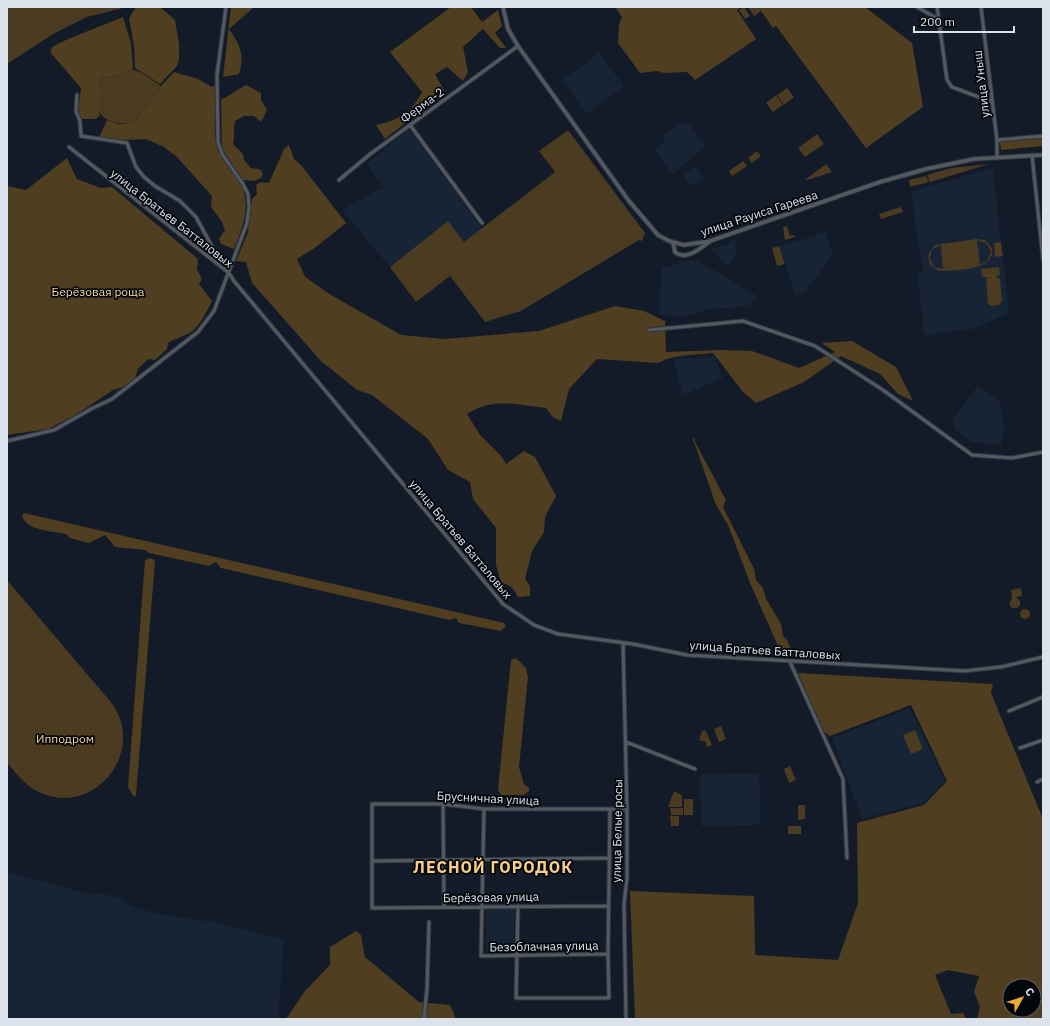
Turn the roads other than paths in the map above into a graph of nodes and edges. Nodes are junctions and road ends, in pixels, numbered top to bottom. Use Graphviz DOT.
graph roads {
  1 [pos="226,7"];
  2 [pos="502,7"];
  3 [pos="917,7"];
  4 [pos="937,7"];
  5 [pos="981,7"];
  6 [pos="938,19"];
  7 [pos="518,46"];
  8 [pos="78,95"];
  9 [pos="992,102"];
  10 [pos="410,125"];
  11 [pos="1043,136"];
  12 [pos="997,140"];
  13 [pos="68,147"];
  14 [pos="1032,155"];
  15 [pos="1043,155"];
  16 [pos="997,158"];
  17 [pos="339,180"];
  18 [pos="482,223"];
  19 [pos="710,241"];
  20 [pos="673,243"];
  21 [pos="1043,259"];
  22 [pos="230,269"];
  23 [pos="229,274"];
  24 [pos="649,330"];
  25 [pos="7,441"];
  26 [pos="1043,452"];
  27 [pos="623,643"];
  28 [pos="1043,657"];
  29 [pos="790,662"];
  30 [pos="1043,697"];
  31 [pos="1009,711"];
  32 [pos="1043,740"];
  33 [pos="626,742"];
  34 [pos="1020,748"];
  35 [pos="695,769"];
  36 [pos="1043,779"];
  37 [pos="1037,782"];
  38 [pos="444,804"];
  39 [pos="484,809"];
  40 [pos="610,809"];
  41 [pos="627,809"];
  42 [pos="610,858"];
  43 [pos="847,858"];
  44 [pos="483,859"];
  45 [pos="443,860"];
  46 [pos="372,861"];
  47 [pos="483,906"];
  48 [pos="518,906"];
  49 [pos="609,906"];
  50 [pos="444,907"];
  51 [pos="429,922"];
  52 [pos="608,954"];
  53 [pos="518,956"];
  54 [pos="424,1019"];
  55 [pos="626,1019"];
  1 -- 22 [label="street"];
  2 -- 7 [label="street, улица Рауиса Гареева"];
  3 -- 6 [label="street"];
  4 -- 6 [label="street"];
  5 -- 9 [label="street, улица Уныш"];
  6 -- 9 [label="street"];
  7 -- 10 [label="street, Ферма-2"];
  7 -- 20 [label="street, улица Рауиса Гареева"];
  8 -- 22 [label="street"];
  9 -- 12 [label="street, улица Уныш"];
  10 -- 17 [label="street, Ферма-2"];
  10 -- 18 [label="street"];
  11 -- 12 [label="street"];
  12 -- 16 [label="street, улица Уныш"];
  13 -- 23 [label="street, улица Братьев Батталовых"];
  14 -- 15 [label="street, улица Рауиса Гареева"];
  14 -- 16 [label="street, улица Рауиса Гареева"];
  14 -- 21 [label="street"];
  16 -- 19 [label="street, улица Рауиса Гареева"];
  19 -- 20 [label="street, улица Рауиса Гареева"];
  19 -- 20 [label="street"];
  22 -- 23 [label="street"];
  23 -- 25 [label="street"];
  23 -- 27 [label="street, улица Братьев Батталовых"];
  24 -- 26 [label="street"];
  27 -- 29 [label="street, улица Братьев Батталовых"];
  27 -- 33 [label="street, улица Белые росы"];
  28 -- 29 [label="street, улица Братьев Батталовых"];
  29 -- 43 [label="street"];
  30 -- 31 [label="street"];
  32 -- 34 [label="street"];
  33 -- 35 [label="street"];
  33 -- 41 [label="street, улица Белые росы"];
  36 -- 37 [label="street"];
  38 -- 39 [label="street, Брусничная улица"];
  38 -- 45 [label="street"];
  38 -- 46 [label="street, Брусничная улица"];
  39 -- 40 [label="street, Брусничная улица"];
  39 -- 44 [label="street"];
  40 -- 41 [label="street, Брусничная улица"];
  40 -- 42 [label="street"];
  41 -- 55 [label="street, улица Белые росы"];
  42 -- 44 [label="street"];
  42 -- 49 [label="street"];
  44 -- 45 [label="street"];
  44 -- 47 [label="street"];
  45 -- 46 [label="street"];
  45 -- 50 [label="street"];
  46 -- 50 [label="street, Берёзовая улица"];
  47 -- 48 [label="street, Берёзовая улица"];
  47 -- 50 [label="street, Берёзовая улица"];
  47 -- 53 [label="street, Безоблачная улица"];
  48 -- 49 [label="street, Берёзовая улица"];
  48 -- 53 [label="street"];
  49 -- 52 [label="street"];
  51 -- 54 [label="street"];
  52 -- 53 [label="street, Безоблачная улица"];
  52 -- 53 [label="street"];
}
